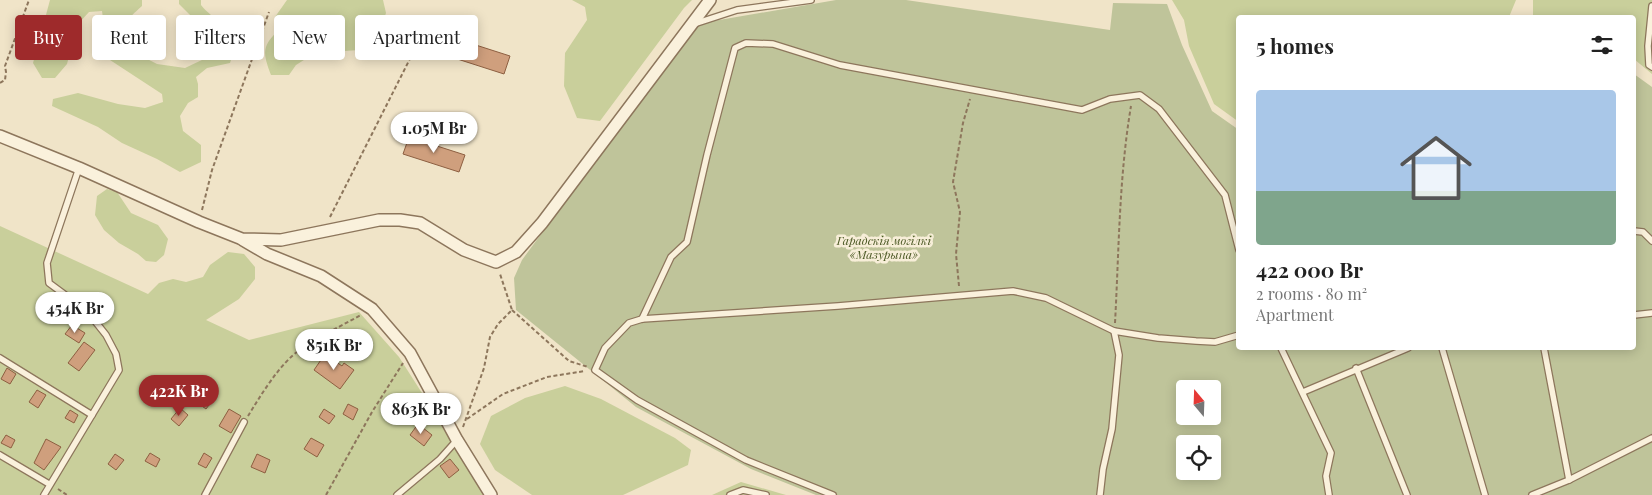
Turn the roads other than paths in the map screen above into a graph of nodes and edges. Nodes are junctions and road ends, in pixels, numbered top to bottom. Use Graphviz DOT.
graph roads {
  1 [pos="710,0"];
  2 [pos="811,0"];
  3 [pos="1652,6"];
  4 [pos="692,25"];
  5 [pos="1652,67"];
  6 [pos="0,136"];
  7 [pos="79,168"];
  8 [pos="1636,231"];
  9 [pos="1236,238"];
  10 [pos="242,239"];
  11 [pos="1652,241"];
  12 [pos="1652,313"];
  13 [pos="1636,314"];
  14 [pos="642,319"];
  15 [pos="1114,331"];
  16 [pos="1236,335"];
  17 [pos="1282,350"];
  18 [pos="1403,350"];
  19 [pos="1443,350"];
  20 [pos="1544,350"];
  21 [pos="0,358"];
  22 [pos="1356,368"];
  23 [pos="1303,392"];
  24 [pos="92,415"];
  25 [pos="244,422"];
  26 [pos="1652,438"];
  27 [pos="457,440"];
  28 [pos="0,455"];
  29 [pos="1569,480"];
  30 [pos="49,484"];
  31 [pos="44,495"];
  32 [pos="205,495"];
  33 [pos="397,495"];
  34 [pos="491,495"];
  35 [pos="730,495"];
  36 [pos="766,495"];
  37 [pos="833,495"];
  38 [pos="1100,495"];
  39 [pos="1329,495"];
  40 [pos="1406,495"];
  41 [pos="1485,495"];
  42 [pos="1532,495"];
  1 -- 4 [label="street"];
  2 -- 4 [label="lane"];
  3 -- 5 [label="lane"];
  4 -- 10 [label="street"];
  6 -- 7 [label="street"];
  7 -- 10 [label="street"];
  7 -- 24 [label="lane"];
  8 -- 11 [label="lane"];
  9 -- 14 [label="lane"];
  10 -- 27 [label="street"];
  12 -- 13 [label="lane"];
  14 -- 15 [label="lane"];
  14 -- 37 [label="lane"];
  15 -- 16 [label="lane"];
  15 -- 38 [label="lane"];
  17 -- 23 [label="lane"];
  18 -- 22 [label="lane"];
  19 -- 41 [label="lane"];
  20 -- 29 [label="lane"];
  21 -- 24 [label="lane"];
  22 -- 23 [label="lane"];
  22 -- 40 [label="lane"];
  23 -- 39 [label="lane"];
  24 -- 30 [label="lane"];
  25 -- 32 [label="lane"];
  26 -- 29 [label="lane"];
  27 -- 33 [label="lane"];
  27 -- 34 [label="street"];
  28 -- 30 [label="lane"];
  29 -- 42 [label="lane"];
  30 -- 31 [label="lane"];
  35 -- 36 [label="lane"];
}
